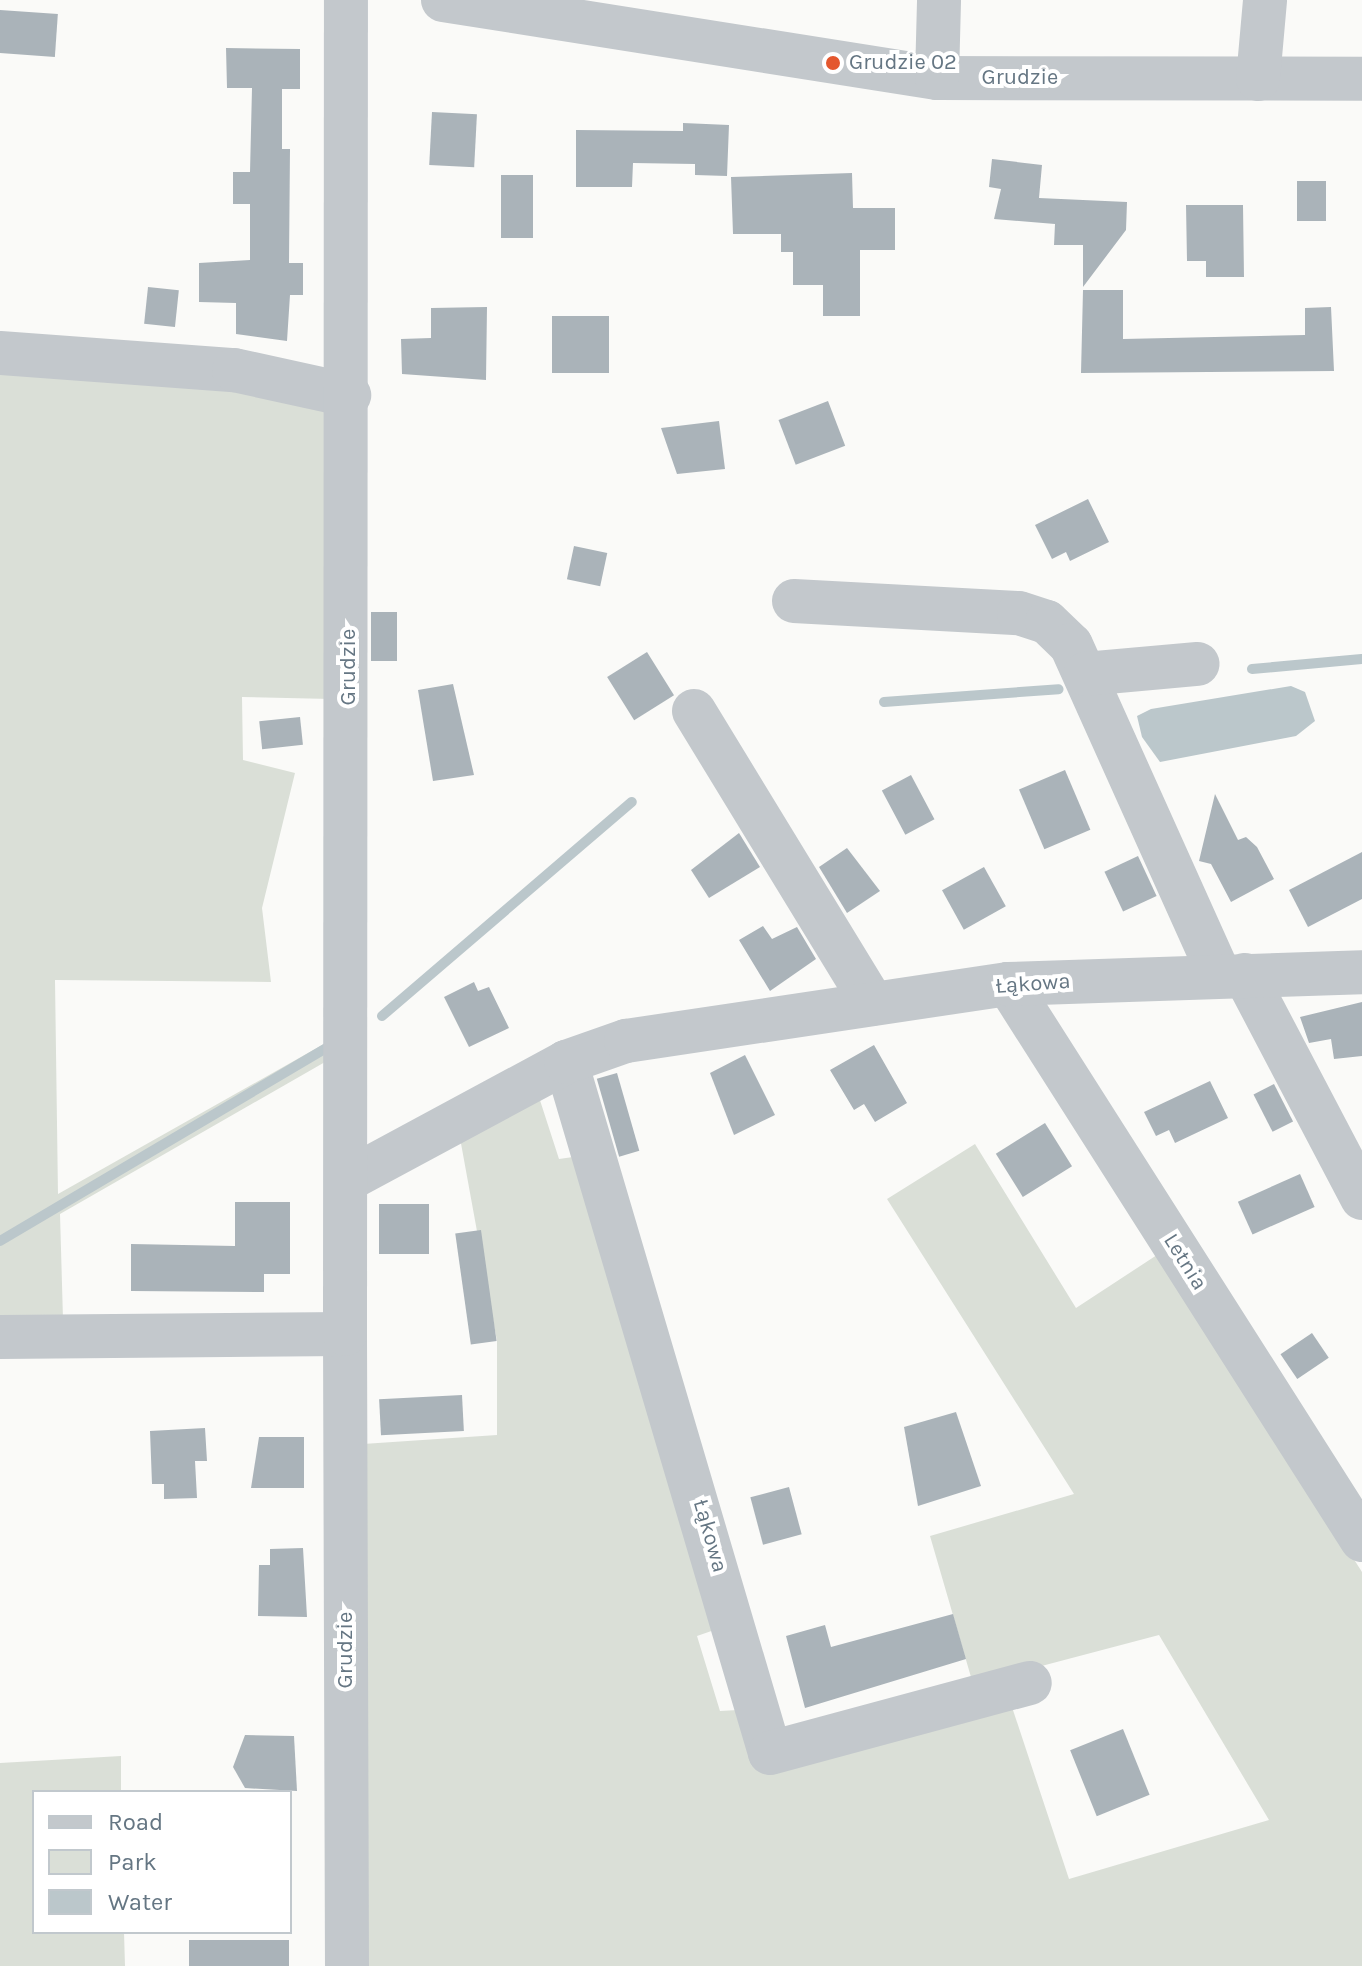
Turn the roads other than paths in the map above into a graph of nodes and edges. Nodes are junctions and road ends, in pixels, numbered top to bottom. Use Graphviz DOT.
graph roads {
  1 [pos="346,0"];
  2 [pos="443,0"];
  3 [pos="939,0"];
  4 [pos="1265,0"];
  5 [pos="937,78"];
  6 [pos="1258,79"];
  7 [pos="1362,79"];
  8 [pos="0,353"];
  9 [pos="349,395"];
  10 [pos="794,601"];
  11 [pos="1198,664"];
  12 [pos="1085,674"];
  13 [pos="694,711"];
  14 [pos="1362,972"];
  15 [pos="1232,974"];
  16 [pos="1008,984"];
  17 [pos="873,1004"];
  18 [pos="566,1062"];
  19 [pos="349,1179"];
  20 [pos="1362,1198"];
  21 [pos="345,1334"];
  22 [pos="0,1337"];
  23 [pos="1362,1540"];
  24 [pos="1030,1683"];
  25 [pos="347,1966"];
  1 -- 9 [label="street, Grudzie"];
  2 -- 5 [label="street, Grudzie"];
  3 -- 5 [label="street"];
  4 -- 6 [label="street"];
  5 -- 6 [label="street, Grudzie"];
  6 -- 7 [label="street, Grudzie"];
  8 -- 9 [label="street"];
  9 -- 19 [label="street, Grudzie"];
  10 -- 12 [label="street"];
  11 -- 12 [label="street"];
  12 -- 15 [label="street"];
  13 -- 17 [label="street"];
  14 -- 15 [label="street, Łąkowa"];
  15 -- 16 [label="street, Łąkowa"];
  15 -- 20 [label="street"];
  16 -- 17 [label="street, Łąkowa"];
  16 -- 23 [label="street, Letnia"];
  17 -- 18 [label="street, Łąkowa"];
  18 -- 19 [label="street, Łąkowa"];
  18 -- 24 [label="street, Łąkowa"];
  19 -- 21 [label="street, Grudzie"];
  21 -- 22 [label="street"];
  21 -- 25 [label="street, Grudzie"];
}
